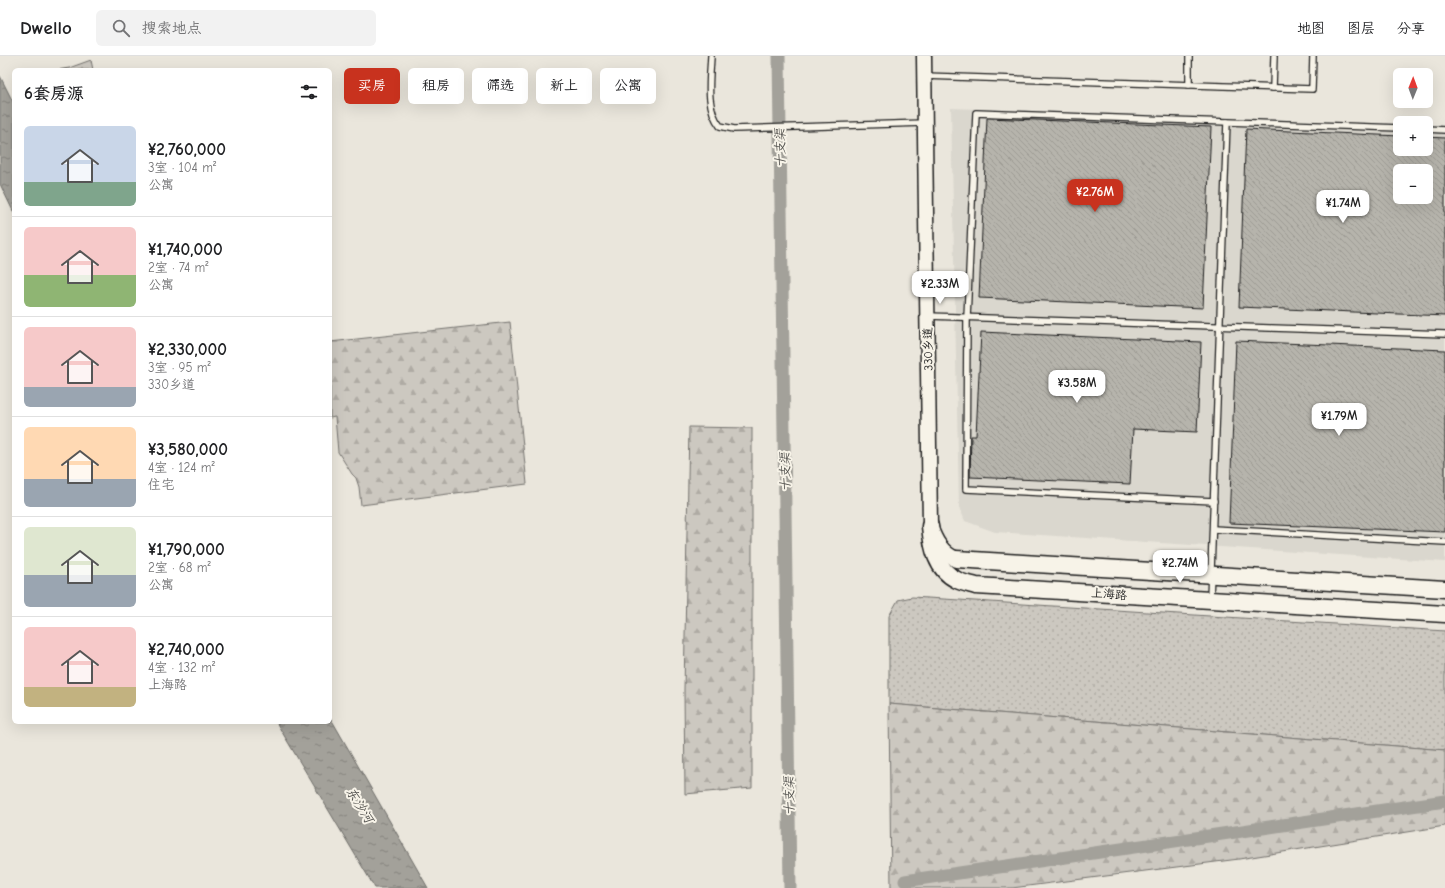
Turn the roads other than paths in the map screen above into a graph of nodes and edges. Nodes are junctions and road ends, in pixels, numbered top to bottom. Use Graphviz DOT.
graph roads {
  1 [pos="710,56"];
  2 [pos="924,56"];
  3 [pos="1189,56"];
  4 [pos="1274,56"];
  5 [pos="1313,56"];
  6 [pos="924,76"];
  7 [pos="1189,85"];
  8 [pos="1273,88"];
  9 [pos="1227,122"];
  10 [pos="925,123"];
  11 [pos="1393,128"];
  12 [pos="1433,129"];
  13 [pos="1445,130"];
  14 [pos="928,316"];
  15 [pos="967,318"];
  16 [pos="1220,326"];
  17 [pos="1445,334"];
  18 [pos="1214,501"];
  19 [pos="930,526"];
  20 [pos="1213,529"];
  21 [pos="1445,542"];
  22 [pos="956,558"];
  23 [pos="1211,574"];
  24 [pos="1445,589"];
  25 [pos="1210,600"];
  26 [pos="1445,614"];
  1 -- 10 [label="lane"];
  2 -- 6 [label="street, 330乡道"];
  3 -- 7 [label="lane"];
  4 -- 8 [label="lane"];
  5 -- 8 [label="lane"];
  6 -- 7 [label="lane"];
  6 -- 10 [label="street, 330乡道"];
  7 -- 8 [label="lane"];
  9 -- 11 [label="lane"];
  9 -- 15 [label="lane"];
  9 -- 16 [label="lane"];
  10 -- 14 [label="street, 330乡道"];
  12 -- 13 [label="lane"];
  14 -- 15 [label="lane"];
  14 -- 19 [label="street, 330乡道"];
  15 -- 16 [label="lane"];
  15 -- 18 [label="lane"];
  16 -- 17 [label="lane"];
  16 -- 18 [label="lane"];
  18 -- 20 [label="lane"];
  19 -- 22 [label="street, 330乡道"];
  19 -- 25 [label="main road, 上海路"];
  20 -- 21 [label="lane"];
  20 -- 23 [label="lane"];
  22 -- 23 [label="main road"];
  23 -- 24 [label="main road"];
  23 -- 25 [label="lane"];
  25 -- 26 [label="main road, 上海路"];
}
